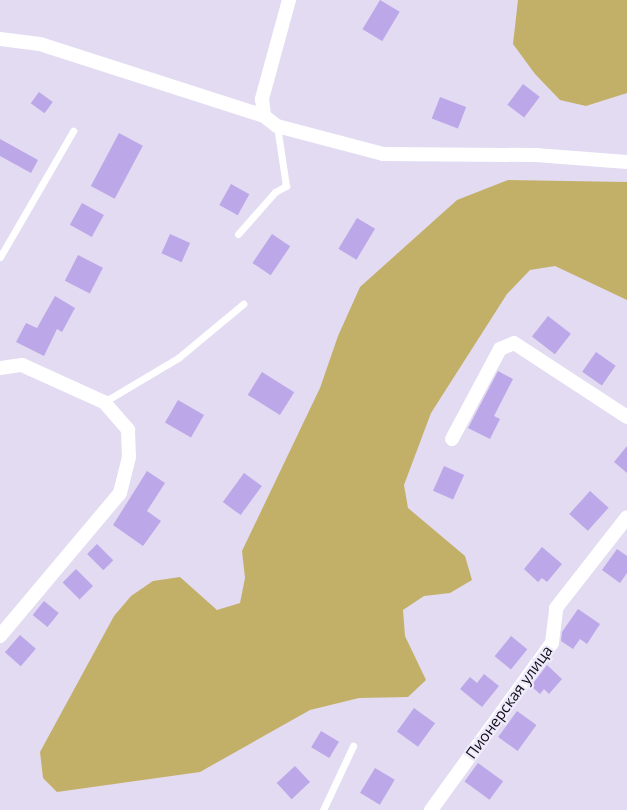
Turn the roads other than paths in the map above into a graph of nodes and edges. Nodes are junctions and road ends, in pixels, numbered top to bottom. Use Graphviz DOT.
graph roads {
  1 [pos="289,0"];
  2 [pos="0,39"];
  3 [pos="264,116"];
  4 [pos="277,126"];
  5 [pos="73,131"];
  6 [pos="627,162"];
  7 [pos="238,234"];
  8 [pos="0,257"];
  9 [pos="243,304"];
  10 [pos="0,368"];
  11 [pos="104,402"];
  12 [pos="627,417"];
  13 [pos="452,438"];
  14 [pos="627,517"];
  15 [pos="0,636"];
  16 [pos="353,746"];
  17 [pos="323,810"];
  18 [pos="431,810"];
  1 -- 3 [label="street"];
  2 -- 3 [label="street"];
  3 -- 4 [label="street"];
  4 -- 6 [label="street"];
  4 -- 7 [label="lane"];
  5 -- 8 [label="lane"];
  9 -- 11 [label="lane"];
  10 -- 11 [label="street"];
  11 -- 15 [label="street"];
  12 -- 13 [label="street"];
  14 -- 18 [label="street, Пионерская улица"];
  16 -- 17 [label="lane"];
}
